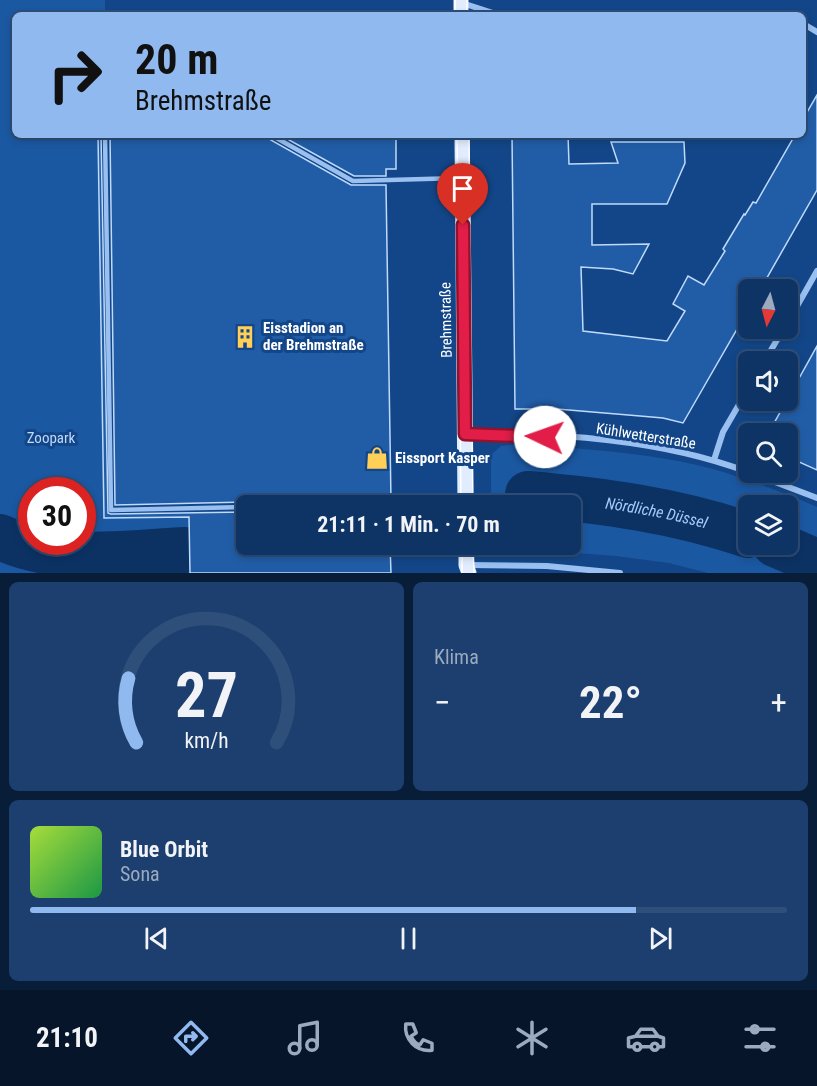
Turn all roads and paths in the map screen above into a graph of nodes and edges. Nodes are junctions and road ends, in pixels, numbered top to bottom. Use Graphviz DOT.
graph roads {
  1 [pos="461,6"];
  2 [pos="487,12"];
  3 [pos="105,138"];
  4 [pos="276,138"];
  5 [pos="462,138"];
  6 [pos="463,178"];
  7 [pos="817,272"];
  8 [pos="798,305"];
  9 [pos="738,406"];
  10 [pos="465,434"];
  11 [pos="714,460"];
  12 [pos="738,468"];
  13 [pos="778,483"];
  14 [pos="465,495"];
  15 [pos="817,498"];
  16 [pos="236,507"];
  17 [pos="466,555"];
  18 [pos="465,570"];
  19 [pos="620,573"];
  1 -- 2 [label="street"];
  3 -- 16 [label="lane"];
  4 -- 6 [label="lane"];
  5 -- 6 [label="main road, Brehmstraße"];
  6 -- 10 [label="main road, Brehmstraße"];
  7 -- 8 [label="street"];
  9 -- 11 [label="street"];
  10 -- 11 [label="street, Kühlwetterstraße"];
  10 -- 14 [label="main road, Brehmstraße"];
  11 -- 12 [label="street, Kühlwetterstraße"];
  13 -- 15 [label="street, Kühlwetterstraße"];
  17 -- 18 [label="main road"];
  18 -- 19 [label="street"];
}
